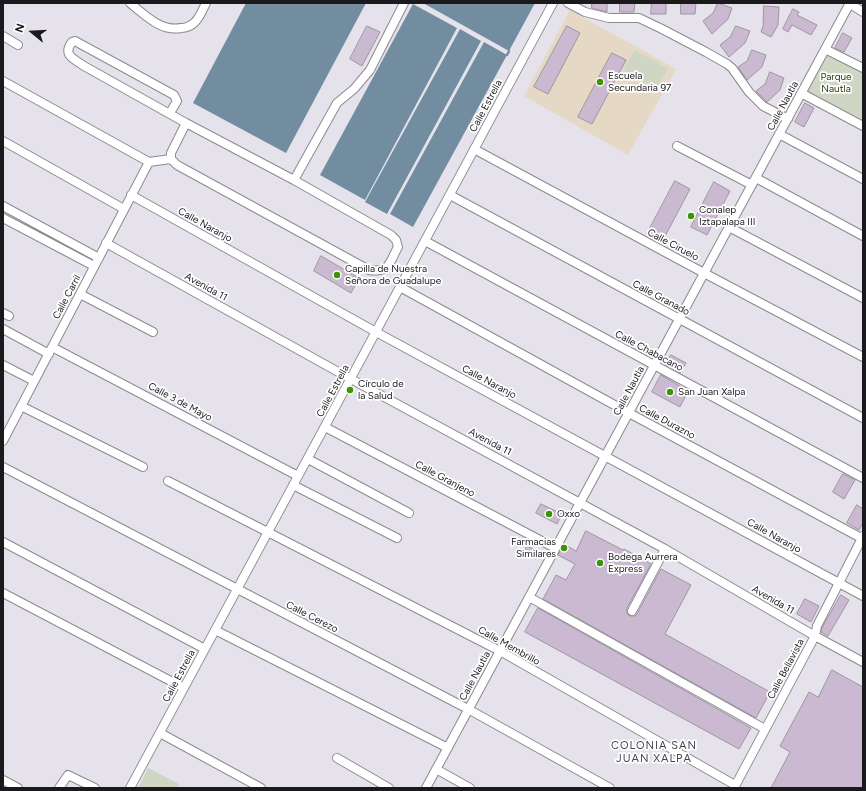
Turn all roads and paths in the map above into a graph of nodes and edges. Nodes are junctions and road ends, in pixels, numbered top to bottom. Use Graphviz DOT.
graph roads {
  1 [pos="130,3"];
  2 [pos="206,3"];
  3 [pos="404,3"];
  4 [pos="553,3"];
  5 [pos="568,3"];
  6 [pos="850,4"];
  7 [pos="863,12"];
  8 [pos="3,36"];
  9 [pos="18,45"];
  10 [pos="826,49"];
  11 [pos="863,68"];
  12 [pos="3,81"];
  13 [pos="801,93"];
  14 [pos="170,113"];
  15 [pos="788,119"];
  16 [pos="186,123"];
  17 [pos="863,126"];
  18 [pos="779,134"];
  19 [pos="3,140"];
  20 [pos="677,146"];
  21 [pos="474,149"];
  22 [pos="171,160"];
  23 [pos="149,162"];
  24 [pos="863,179"];
  25 [pos="294,180"];
  26 [pos="754,182"];
  27 [pos="131,195"];
  28 [pos="450,195"];
  29 [pos="3,206"];
  30 [pos="124,209"];
  31 [pos="3,218"];
  32 [pos="729,227"];
  33 [pos="863,236"];
  34 [pos="425,241"];
  35 [pos="106,243"];
  36 [pos="98,258"];
  37 [pos="94,266"];
  38 [pos="704,274"];
  39 [pos="400,287"];
  40 [pos="80,294"];
  41 [pos="863,298"];
  42 [pos="679,320"];
  43 [pos="3,329"];
  44 [pos="153,332"];
  45 [pos="376,332"];
  46 [pos="51,350"];
  47 [pos="863,357"];
  48 [pos="3,365"];
  49 [pos="654,366"];
  50 [pos="351,379"];
  51 [pos="34,381"];
  52 [pos="21,406"];
  53 [pos="629,413"];
  54 [pos="863,418"];
  55 [pos="325,427"];
  56 [pos="3,440"];
  57 [pos="605,456"];
  58 [pos="308,458"];
  59 [pos="3,467"];
  60 [pos="143,467"];
  61 [pos="298,476"];
  62 [pos="863,478"];
  63 [pos="168,481"];
  64 [pos="293,485"];
  65 [pos="580,503"];
  66 [pos="409,513"];
  67 [pos="268,533"];
  68 [pos="397,538"];
  69 [pos="863,538"];
  70 [pos="3,542"];
  71 [pos="556,548"];
  72 [pos="665,549"];
  73 [pos="839,583"];
  74 [pos="237,589"];
  75 [pos="3,593"];
  76 [pos="863,596"];
  77 [pos="529,597"];
  78 [pos="632,610"];
  79 [pos="215,630"];
  80 [pos="815,636"];
  81 [pos="205,649"];
  82 [pos="500,651"];
  83 [pos="863,662"];
  84 [pos="184,688"];
  85 [pos="468,709"];
  86 [pos="765,729"];
  87 [pos="160,733"];
  88 [pos="448,748"];
  89 [pos="338,758"];
  90 [pos="436,770"];
  91 [pos="3,780"];
  92 [pos="734,787"];
  93 [pos="18,788"];
  94 [pos="59,788"];
  95 [pos="95,788"];
  96 [pos="130,788"];
  97 [pos="261,788"];
  98 [pos="389,788"];
  99 [pos="426,788"];
  100 [pos="470,788"];
  101 [pos="610,788"];
  1 -- 2 [label="street"];
  3 -- 25 [label="street"];
  4 -- 21 [label="street, Calle Estrella"];
  5 -- 15 [label="street"];
  6 -- 7 [label="street"];
  6 -- 10 [label="street, Calle Nautla"];
  8 -- 9 [label="street"];
  10 -- 11 [label="street"];
  10 -- 13 [label="street, Calle Nautla"];
  12 -- 23 [label="street"];
  13 -- 15 [label="street, Calle Nautla"];
  13 -- 17 [label="street"];
  14 -- 14 [label="street"];
  14 -- 16 [label="street"];
  15 -- 18 [label="street, Calle Nautla"];
  16 -- 22 [label="street"];
  16 -- 25 [label="street"];
  18 -- 24 [label="street"];
  18 -- 26 [label="street, Calle Nautla"];
  19 -- 30 [label="street"];
  20 -- 26 [label="street"];
  21 -- 28 [label="street, Calle Estrella"];
  21 -- 38 [label="street, Calle Ciruelo"];
  22 -- 23 [label="street"];
  22 -- 25 [label="street"];
  23 -- 27 [label="street, Calle Carril"];
  26 -- 32 [label="street, Calle Nautla"];
  26 -- 33 [label="street"];
  27 -- 30 [label="street, Calle Carril"];
  27 -- 45 [label="street, Calle Naranjo"];
  28 -- 34 [label="street, Calle Estrella"];
  28 -- 42 [label="street, Calle Granado"];
  29 -- 36 [label="street"];
  30 -- 35 [label="street, Calle Carril"];
  31 -- 37 [label="street"];
  32 -- 38 [label="street, Calle Nautla"];
  32 -- 41 [label="street"];
  34 -- 39 [label="street, Calle Estrella"];
  34 -- 49 [label="street, Calle Chabacano"];
  35 -- 36 [label="street, Calle Carril"];
  35 -- 50 [label="street, Avenida 11"];
  36 -- 37 [label="street, Calle Carril"];
  37 -- 40 [label="street, Calle Carril"];
  38 -- 42 [label="street, Calle Nautla"];
  38 -- 47 [label="street, Calle Ciruelo"];
  39 -- 45 [label="street, Calle Estrella"];
  39 -- 53 [label="street, Calle Durazno"];
  40 -- 44 [label="street"];
  40 -- 46 [label="street, Calle Carril"];
  42 -- 49 [label="street, Calle Nautla"];
  42 -- 54 [label="street, Calle Granado"];
  43 -- 46 [label="street, Calle 3 de Mayo"];
  45 -- 50 [label="street, Calle Estrella"];
  45 -- 57 [label="street, Calle Naranjo"];
  46 -- 51 [label="street, Calle Carril"];
  46 -- 61 [label="street, Calle 3 de Mayo"];
  48 -- 51 [label="street"];
  49 -- 53 [label="street, Calle Nautla"];
  49 -- 62 [label="street, Calle Chabacano"];
  50 -- 55 [label="street, Calle Estrella"];
  50 -- 65 [label="street, Avenida 11"];
  51 -- 52 [label="street, Calle Carril"];
  52 -- 56 [label="street, Calle Carril"];
  52 -- 60 [label="street"];
  53 -- 57 [label="street, Calle Nautla"];
  53 -- 69 [label="street, Calle Durazno"];
  55 -- 58 [label="street, Calle Estrella"];
  55 -- 71 [label="street, Calle Granjeno"];
  57 -- 65 [label="street, Calle Nautla"];
  57 -- 73 [label="street, Calle Naranjo"];
  58 -- 61 [label="street, Calle Estrella"];
  58 -- 66 [label="street"];
  59 -- 74 [label="street, Calle Cerezo"];
  61 -- 64 [label="street, Calle Estrella"];
  63 -- 67 [label="street, Calle Membrillo"];
  64 -- 67 [label="street, Calle Estrella"];
  64 -- 68 [label="street"];
  65 -- 71 [label="street, Calle Nautla"];
  65 -- 72 [label="street, Avenida 11"];
  67 -- 74 [label="street, Calle Estrella"];
  67 -- 82 [label="street, Calle Membrillo"];
  69 -- 73 [label="street, Calle Bellavista"];
  70 -- 81 [label="street"];
  71 -- 77 [label="street, Calle Nautla"];
  72 -- 78 [label="street"];
  72 -- 80 [label="street, Avenida 11"];
  73 -- 76 [label="street, Calle Naranjo"];
  73 -- 80 [label="street, Calle Bellavista"];
  74 -- 79 [label="street, Calle Estrella"];
  74 -- 85 [label="street, Calle Cerezo"];
  75 -- 84 [label="street"];
  77 -- 82 [label="street, Calle Nautla"];
  77 -- 86 [label="street"];
  79 -- 81 [label="street, Calle Estrella"];
  79 -- 88 [label="street"];
  80 -- 83 [label="street, Avenida 11"];
  80 -- 86 [label="street, Calle Bellavista"];
  81 -- 84 [label="street, Calle Estrella"];
  82 -- 85 [label="street, Calle Nautla"];
  82 -- 92 [label="street, Calle Membrillo"];
  84 -- 87 [label="street, Calle Estrella"];
  85 -- 88 [label="street, Calle Nautla"];
  85 -- 101 [label="street, Calle Cerezo"];
  86 -- 92 [label="street, Calle Bellavista"];
  87 -- 96 [label="street, Calle Estrella"];
  87 -- 97 [label="street"];
  88 -- 90 [label="street, Calle Nautla"];
  89 -- 98 [label="street"];
  90 -- 99 [label="street, Calle Nautla"];
  90 -- 100 [label="street"];
  91 -- 93 [label="street"];
  94 -- 95 [label="street"];
}
